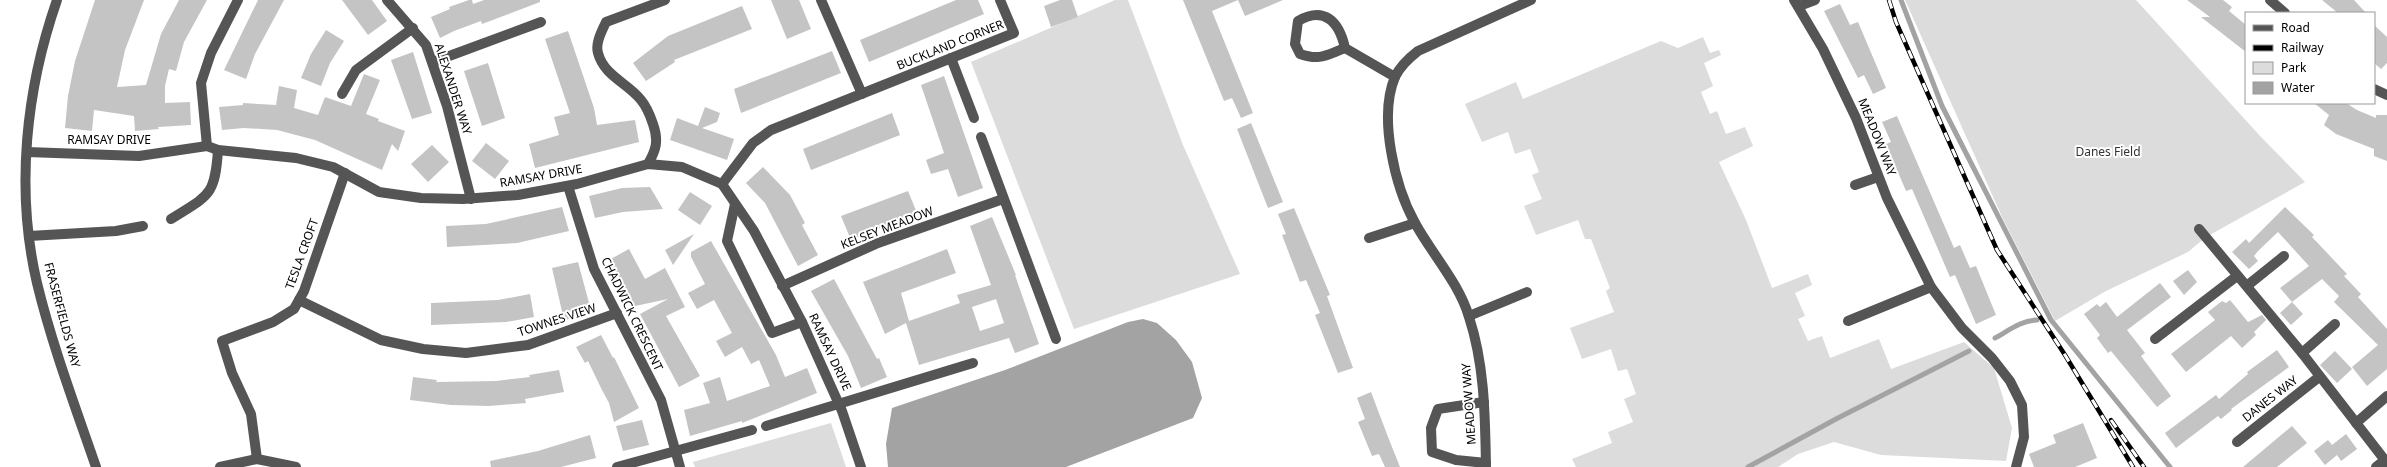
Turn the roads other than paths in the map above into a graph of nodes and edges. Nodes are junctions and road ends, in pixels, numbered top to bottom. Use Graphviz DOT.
graph roads {
  1 [pos="57,0"];
  2 [pos="238,0"];
  3 [pos="387,0"];
  4 [pos="665,0"];
  5 [pos="821,0"];
  6 [pos="1000,0"];
  7 [pos="1531,0"];
  8 [pos="1815,0"];
  9 [pos="2270,0"];
  10 [pos="1796,3"];
  11 [pos="2284,12"];
  12 [pos="541,22"];
  13 [pos="413,28"];
  14 [pos="1345,48"];
  15 [pos="951,58"];
  16 [pos="433,62"];
  17 [pos="1395,77"];
  18 [pos="2375,89"];
  19 [pos="342,94"];
  20 [pos="862,94"];
  21 [pos="2387,95"];
  22 [pos="974,118"];
  23 [pos="980,137"];
  24 [pos="207,146"];
  25 [pos="218,150"];
  26 [pos="27,152"];
  27 [pos="648,164"];
  28 [pos="345,173"];
  29 [pos="1878,177"];
  30 [pos="722,184"];
  31 [pos="1855,185"];
  32 [pos="568,186"];
  33 [pos="470,199"];
  34 [pos="1003,199"];
  35 [pos="735,204"];
  36 [pos="171,219"];
  37 [pos="1415,223"];
  38 [pos="143,226"];
  39 [pos="2199,229"];
  40 [pos="29,236"];
  41 [pos="1369,238"];
  42 [pos="2284,256"];
  43 [pos="2238,276"];
  44 [pos="2248,285"];
  45 [pos="782,286"];
  46 [pos="1931,287"];
  47 [pos="1527,292"];
  48 [pos="298,300"];
  49 [pos="617,313"];
  50 [pos="1469,316"];
  51 [pos="1848,321"];
  52 [pos="802,322"];
  53 [pos="2335,324"];
  54 [pos="1056,339"];
  55 [pos="2155,339"];
  56 [pos="2302,353"];
  57 [pos="973,363"];
  58 [pos="2319,377"];
  59 [pos="2387,396"];
  60 [pos="1484,402"];
  61 [pos="840,405"];
  62 [pos="2356,423"];
  63 [pos="766,426"];
  64 [pos="752,430"];
  65 [pos="2237,442"];
  66 [pos="676,451"];
  67 [pos="257,459"];
  68 [pos="2386,462"];
  69 [pos="1486,465"];
  70 [pos="96,467"];
  71 [pos="220,467"];
  72 [pos="296,467"];
  73 [pos="617,467"];
  74 [pos="680,467"];
  75 [pos="861,467"];
  76 [pos="2016,467"];
  77 [pos="2376,467"];
  1 -- 26 [label="street, FRASERFIELDS WAY"];
  2 -- 24 [label="street"];
  3 -- 13 [label="street, ALEXANDER WAY"];
  4 -- 27 [label="street"];
  5 -- 20 [label="street"];
  6 -- 15 [label="street, BUCKLAND CORNER"];
  7 -- 17 [label="street, MEADOW WAY"];
  8 -- 10 [label="street"];
  9 -- 11 [label="street"];
  10 -- 29 [label="street, MEADOW WAY"];
  12 -- 16 [label="street"];
  13 -- 16 [label="street, ALEXANDER WAY"];
  13 -- 19 [label="street"];
  14 -- 14 [label="street"];
  14 -- 17 [label="street"];
  15 -- 20 [label="street, BUCKLAND CORNER"];
  15 -- 22 [label="street"];
  16 -- 33 [label="street, ALEXANDER WAY"];
  17 -- 37 [label="street, MEADOW WAY"];
  18 -- 21 [label="street"];
  20 -- 30 [label="street, BUCKLAND CORNER"];
  23 -- 34 [label="street"];
  24 -- 25 [label="street, RAMSAY DRIVE"];
  24 -- 26 [label="street, RAMSAY DRIVE"];
  25 -- 28 [label="street, RAMSAY DRIVE"];
  25 -- 36 [label="street"];
  26 -- 40 [label="street, FRASERFIELDS WAY"];
  27 -- 30 [label="street, RAMSAY DRIVE"];
  27 -- 32 [label="street, RAMSAY DRIVE"];
  28 -- 33 [label="street, RAMSAY DRIVE"];
  28 -- 48 [label="street, TESLA CROFT"];
  29 -- 31 [label="street"];
  29 -- 46 [label="street, MEADOW WAY"];
  30 -- 35 [label="street, RAMSAY DRIVE"];
  32 -- 33 [label="street, RAMSAY DRIVE"];
  32 -- 49 [label="street, CHADWICK CRESCENT"];
  34 -- 45 [label="street, KELSEY MEADOW"];
  34 -- 54 [label="street"];
  35 -- 45 [label="street, RAMSAY DRIVE"];
  35 -- 52 [label="street"];
  37 -- 41 [label="street"];
  37 -- 50 [label="street, MEADOW WAY"];
  38 -- 40 [label="street"];
  39 -- 43 [label="street"];
  40 -- 70 [label="street, FRASERFIELDS WAY"];
  42 -- 44 [label="street"];
  43 -- 44 [label="street"];
  43 -- 55 [label="street"];
  44 -- 56 [label="street"];
  45 -- 52 [label="street, RAMSAY DRIVE"];
  46 -- 51 [label="street"];
  46 -- 76 [label="street, MEADOW WAY"];
  47 -- 50 [label="street"];
  48 -- 49 [label="street, TOWNES VIEW"];
  48 -- 67 [label="street, TESLA CROFT"];
  49 -- 66 [label="street, CHADWICK CRESCENT"];
  50 -- 60 [label="street, MEADOW WAY"];
  52 -- 61 [label="street, RAMSAY DRIVE"];
  53 -- 56 [label="street"];
  56 -- 58 [label="street"];
  57 -- 61 [label="street"];
  58 -- 62 [label="street"];
  58 -- 65 [label="street, DANES WAY"];
  59 -- 62 [label="street"];
  60 -- 69 [label="street, MEADOW WAY"];
  60 -- 69 [label="street"];
  61 -- 63 [label="street"];
  61 -- 75 [label="street, RAMSAY DRIVE"];
  62 -- 68 [label="street"];
  64 -- 66 [label="street"];
  66 -- 73 [label="street"];
  66 -- 74 [label="street, CHADWICK CRESCENT"];
  67 -- 71 [label="street"];
  67 -- 72 [label="street"];
  68 -- 77 [label="street"];
}
